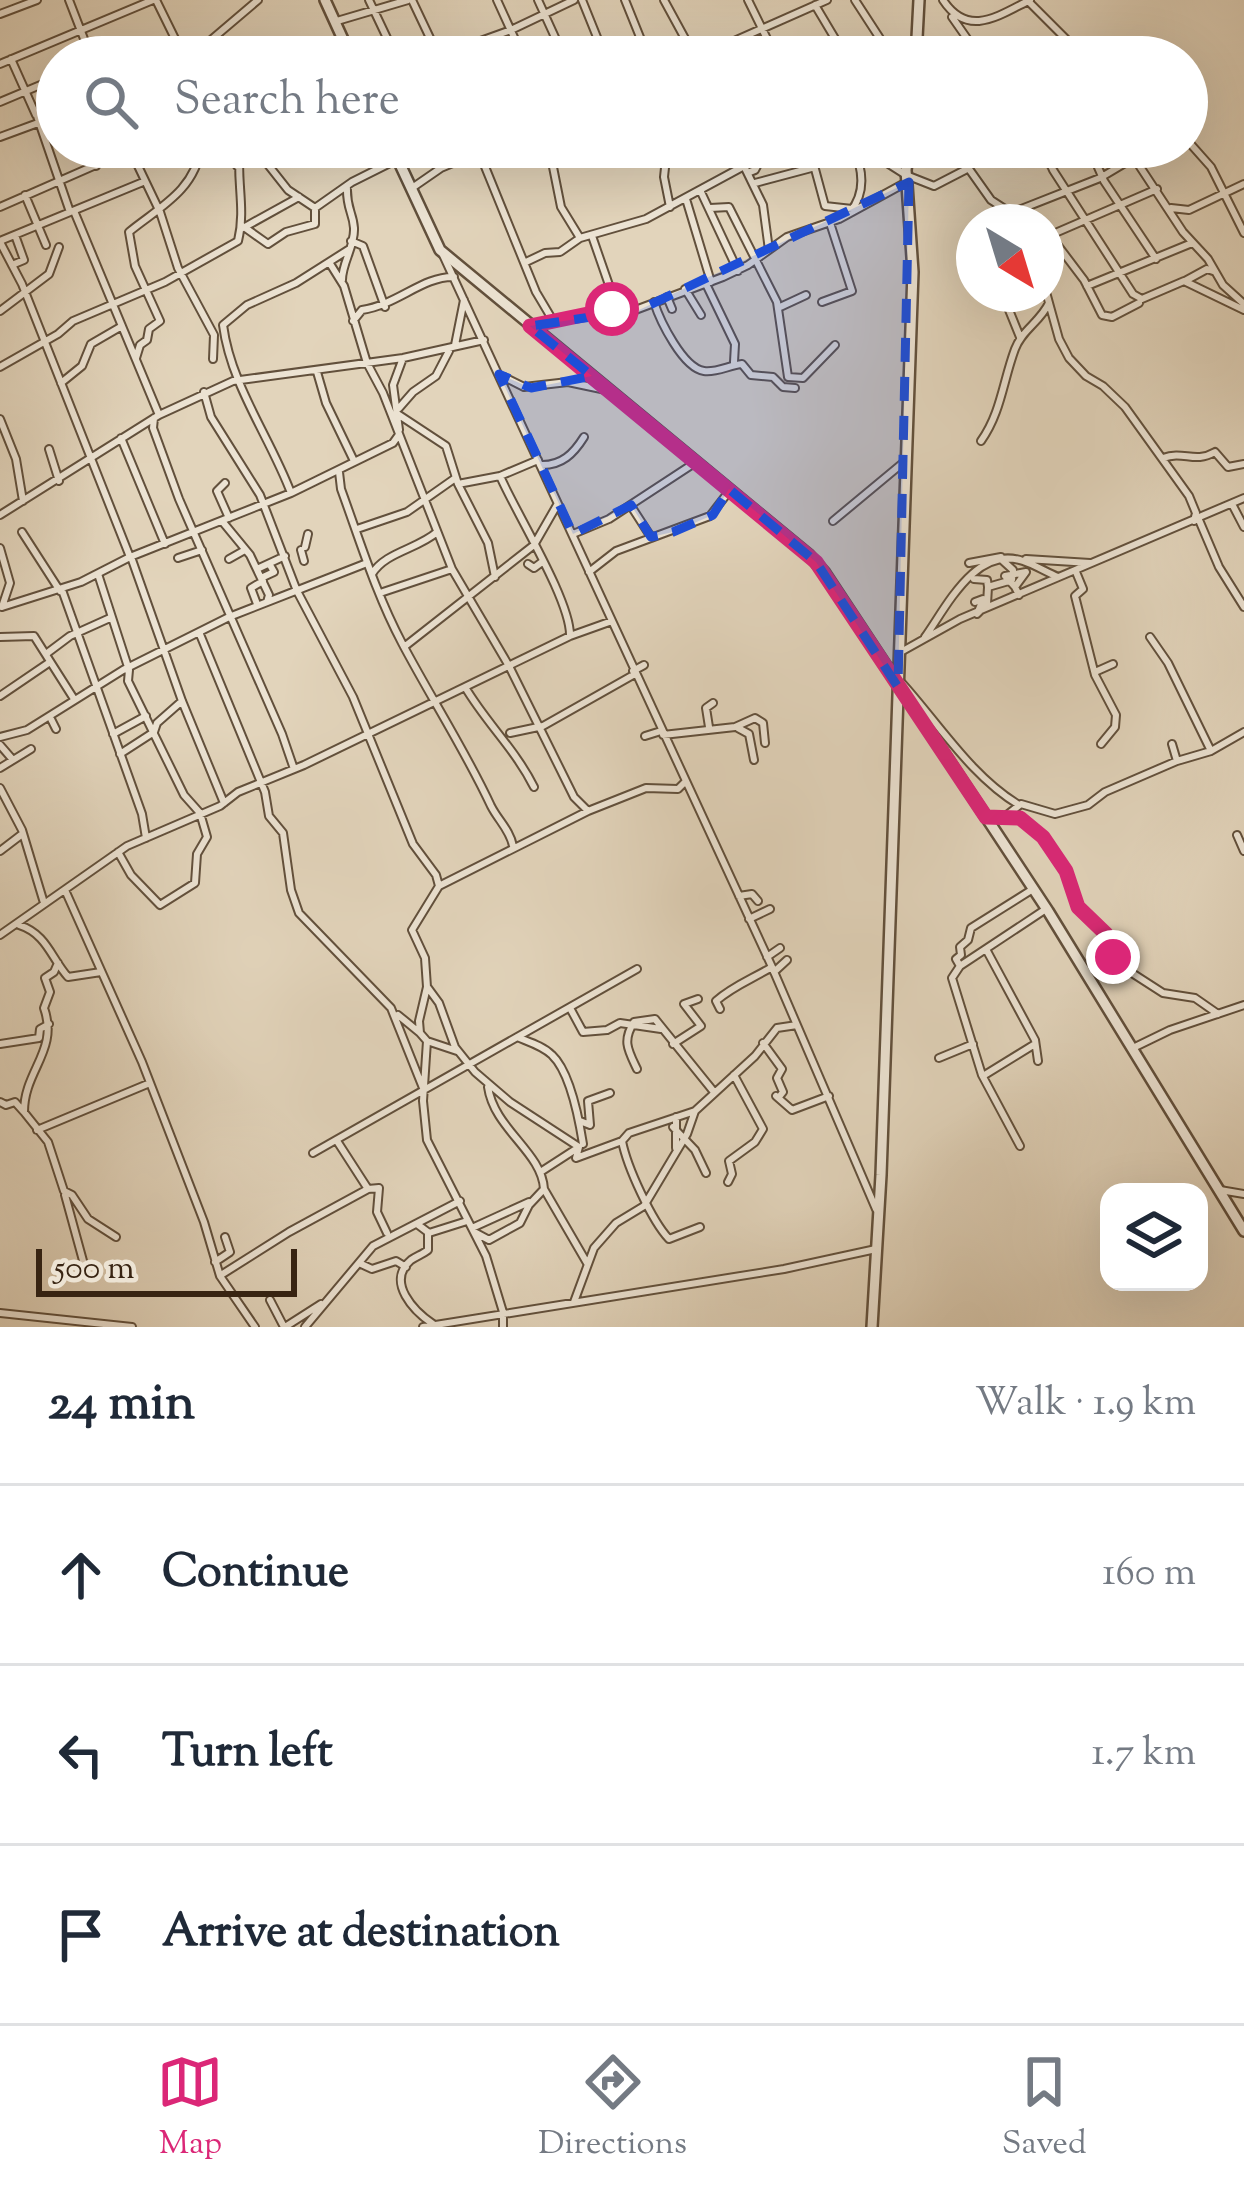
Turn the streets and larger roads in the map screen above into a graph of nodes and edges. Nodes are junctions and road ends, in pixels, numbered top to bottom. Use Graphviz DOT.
graph roads {
  1 [pos="37,0"];
  2 [pos="70,0"];
  3 [pos="154,0"];
  4 [pos="238,0"];
  5 [pos="258,0"];
  6 [pos="325,0"];
  7 [pos="369,0"];
  8 [pos="410,0"];
  9 [pos="497,0"];
  10 [pos="538,0"];
  11 [pos="578,0"];
  12 [pos="625,0"];
  13 [pos="664,0"];
  14 [pos="827,0"];
  15 [pos="855,0"];
  16 [pos="919,0"];
  17 [pos="943,0"];
  18 [pos="1029,0"];
  19 [pos="750,1"];
  20 [pos="815,5"];
  21 [pos="243,11"];
  22 [pos="374,12"];
  23 [pos="951,13"];
  24 [pos="0,14"];
  25 [pos="545,14"];
  26 [pos="335,22"];
  27 [pos="511,30"];
  28 [pos="762,30"];
  29 [pos="82,32"];
  30 [pos="71,36"];
  31 [pos="84,36"];
  32 [pos="175,36"];
  33 [pos="213,36"];
  34 [pos="341,36"];
  35 [pos="386,36"];
  36 [pos="428,36"];
  37 [pos="494,36"];
  38 [pos="514,36"];
  39 [pos="555,36"];
  40 [pos="595,36"];
  41 [pos="640,36"];
  42 [pos="684,36"];
  43 [pos="747,36"];
  44 [pos="765,36"];
  45 [pos="834,36"];
  46 [pos="878,36"];
  47 [pos="917,36"];
  48 [pos="966,36"];
  49 [pos="1064,36"];
  50 [pos="36,49"];
  51 [pos="10,59"];
  52 [pos="0,64"];
  53 [pos="36,87"];
  54 [pos="24,92"];
  55 [pos="0,102"];
  56 [pos="36,115"];
  57 [pos="36,120"];
  58 [pos="0,137"];
  59 [pos="1208,165"];
  60 [pos="55,168"];
  61 [pos="92,168"];
  62 [pos="137,168"];
  63 [pos="192,168"];
  64 [pos="237,168"];
  65 [pos="270,168"];
  66 [pos="381,168"];
  67 [pos="402,168"];
  68 [pos="441,168"];
  69 [pos="485,168"];
  70 [pos="553,168"];
  71 [pos="665,168"];
  72 [pos="738,168"];
  73 [pos="745,168"];
  74 [pos="756,168"];
  75 [pos="811,168"];
  76 [pos="815,168"];
  77 [pos="860,168"];
  78 [pos="891,168"];
  79 [pos="907,168"];
  80 [pos="1052,168"];
  81 [pos="1099,168"];
  82 [pos="1119,168"];
  83 [pos="1142,168"];
  84 [pos="967,169"];
  85 [pos="750,172"];
  86 [pos="1104,176"];
  87 [pos="908,179"];
  88 [pos="60,182"];
  89 [pos="143,182"];
  90 [pos="754,183"];
  91 [pos="1244,184"];
  92 [pos="347,186"];
  93 [pos="412,188"];
  94 [pos="1157,189"];
  95 [pos="700,190"];
  96 [pos="1223,191"];
  97 [pos="1068,192"];
  98 [pos="26,195"];
  99 [pos="299,197"];
  100 [pos="686,199"];
  101 [pos="993,202"];
  102 [pos="1120,204"];
  103 [pos="0,207"];
  104 [pos="670,207"];
  105 [pos="315,208"];
  106 [pos="710,208"];
  107 [pos="1171,208"];
  108 [pos="72,212"];
  109 [pos="160,212"];
  110 [pos="849,212"];
  111 [pos="1085,220"];
  112 [pos="830,223"];
  113 [pos="37,226"];
  114 [pos="1064,229"];
  115 [pos="242,230"];
  116 [pos="1244,233"];
  117 [pos="15,235"];
  118 [pos="592,236"];
  119 [pos="580,238"];
  120 [pos="351,241"];
  121 [pos="0,242"];
  122 [pos="1192,243"];
  123 [pos="46,245"];
  124 [pos="59,247"];
  125 [pos="348,250"];
  126 [pos="440,250"];
  127 [pos="769,250"];
  128 [pos="1064,257"];
  129 [pos="1156,259"];
  130 [pos="755,261"];
  131 [pos="329,262"];
  132 [pos="526,262"];
  133 [pos="12,266"];
  134 [pos="738,271"];
  135 [pos="181,273"];
  136 [pos="1118,274"];
  137 [pos="1218,275"];
  138 [pos="1188,276"];
  139 [pos="454,277"];
  140 [pos="709,283"];
  141 [pos="344,286"];
  142 [pos="1087,286"];
  143 [pos="685,289"];
  144 [pos="145,291"];
  145 [pos="25,293"];
  146 [pos="806,295"];
  147 [pos="464,297"];
  148 [pos="667,297"];
  149 [pos="654,302"];
  150 [pos="822,302"];
  151 [pos="1139,303"];
  152 [pos="112,306"];
  153 [pos="385,307"];
  154 [pos="1244,307"];
  155 [pos="672,308"];
  156 [pos="778,308"];
  157 [pos="0,311"];
  158 [pos="618,311"];
  159 [pos="1010,312"];
  160 [pos="1044,312"];
  161 [pos="1052,312"];
  162 [pos="700,315"];
  163 [pos="552,320"];
  164 [pos="353,321"];
  165 [pos="122,326"];
  166 [pos="530,326"];
  167 [pos="1020,338"];
  168 [pos="45,340"];
  169 [pos="484,340"];
  170 [pos="835,345"];
  171 [pos="453,348"];
  172 [pos="136,358"];
  173 [pos="403,358"];
  174 [pos="213,359"];
  175 [pos="367,363"];
  176 [pos="732,364"];
  177 [pos="0,367"];
  178 [pos="317,372"];
  179 [pos="499,374"];
  180 [pos="240,379"];
  181 [pos="61,383"];
  182 [pos="795,388"];
  183 [pos="610,391"];
  184 [pos="204,392"];
  185 [pos="399,411"];
  186 [pos="157,417"];
  187 [pos="0,419"];
  188 [pos="399,433"];
  189 [pos="584,437"];
  190 [pos="122,438"];
  191 [pos="980,441"];
  192 [pos="49,449"];
  193 [pos="1162,459"];
  194 [pos="90,460"];
  195 [pos="907,460"];
  196 [pos="354,461"];
  197 [pos="539,462"];
  198 [pos="696,462"];
  199 [pos="1244,464"];
  200 [pos="338,470"];
  201 [pos="500,476"];
  202 [pos="58,481"];
  203 [pos="456,482"];
  204 [pos="225,483"];
  205 [pos="730,490"];
  206 [pos="291,493"];
  207 [pos="1244,498"];
  208 [pos="23,501"];
  209 [pos="424,501"];
  210 [pos="558,503"];
  211 [pos="1232,504"];
  212 [pos="261,505"];
  213 [pos="631,506"];
  214 [pos="0,515"];
  215 [pos="225,519"];
  216 [pos="1196,520"];
  217 [pos="833,521"];
  218 [pos="1244,526"];
  219 [pos="356,529"];
  220 [pos="438,531"];
  221 [pos="22,532"];
  222 [pos="195,532"];
  223 [pos="308,534"];
  224 [pos="573,534"];
  225 [pos="651,537"];
  226 [pos="165,544"];
  227 [pos="534,545"];
  228 [pos="0,548"];
  229 [pos="202,550"];
  230 [pos="245,550"];
  231 [pos="285,556"];
  232 [pos="130,557"];
  233 [pos="178,558"];
  234 [pos="1018,558"];
  235 [pos="230,560"];
  236 [pos="1002,560"];
  237 [pos="304,561"];
  238 [pos="990,561"];
  239 [pos="1101,561"];
  240 [pos="542,562"];
  241 [pos="367,563"];
  242 [pos="969,563"];
  243 [pos="528,564"];
  244 [pos="981,567"];
  245 [pos="452,569"];
  246 [pos="589,572"];
  247 [pos="1076,572"];
  248 [pos="98,574"];
  249 [pos="372,574"];
  250 [pos="260,576"];
  251 [pos="973,576"];
  252 [pos="495,577"];
  253 [pos="1060,578"];
  254 [pos="988,582"];
  255 [pos="1015,584"];
  256 [pos="61,591"];
  257 [pos="297,591"];
  258 [pos="380,593"];
  259 [pos="468,598"];
  260 [pos="975,602"];
  261 [pos="262,604"];
  262 [pos="1244,607"];
  263 [pos="1,609"];
  264 [pos="977,614"];
  265 [pos="229,617"];
  266 [pos="110,618"];
  267 [pos="612,621"];
  268 [pos="79,632"];
  269 [pos="199,632"];
  270 [pos="570,636"];
  271 [pos="0,637"];
  272 [pos="1150,637"];
  273 [pos="923,640"];
  274 [pos="404,647"];
  275 [pos="164,652"];
  276 [pos="899,653"];
  277 [pos="48,658"];
  278 [pos="1114,664"];
  279 [pos="644,665"];
  280 [pos="509,666"];
  281 [pos="128,668"];
  282 [pos="1094,672"];
  283 [pos="634,673"];
  284 [pos="898,683"];
  285 [pos="98,686"];
  286 [pos="465,687"];
  287 [pos="0,696"];
  288 [pos="77,700"];
  289 [pos="182,701"];
  290 [pos="434,701"];
  291 [pos="713,703"];
  292 [pos="146,716"];
  293 [pos="50,717"];
  294 [pos="538,727"];
  295 [pos="709,727"];
  296 [pos="735,727"];
  297 [pos="56,729"];
  298 [pos="154,732"];
  299 [pos="368,732"];
  300 [pos="1244,732"];
  301 [pos="662,733"];
  302 [pos="112,734"];
  303 [pos="510,734"];
  304 [pos="645,736"];
  305 [pos="0,741"];
  306 [pos="765,743"];
  307 [pos="1101,744"];
  308 [pos="1172,744"];
  309 [pos="31,749"];
  310 [pos="1211,751"];
  311 [pos="119,754"];
  312 [pos="13,760"];
  313 [pos="754,760"];
  314 [pos="1177,761"];
  315 [pos="137,767"];
  316 [pos="0,768"];
  317 [pos="294,769"];
  318 [pos="126,772"];
  319 [pos="685,782"];
  320 [pos="262,785"];
  321 [pos="534,787"];
  322 [pos="0,788"];
  323 [pos="224,803"];
  324 [pos="1019,805"];
  325 [pos="588,811"];
  326 [pos="200,813"];
  327 [pos="986,817"];
  328 [pos="1003,818"];
  329 [pos="719,831"];
  330 [pos="23,834"];
  331 [pos="1238,835"];
  332 [pos="710,836"];
  333 [pos="146,838"];
  334 [pos="725,839"];
  335 [pos="714,845"];
  336 [pos="513,846"];
  337 [pos="1244,850"];
  338 [pos="0,851"];
  339 [pos="118,852"];
  340 [pos="439,886"];
  341 [pos="1033,889"];
  342 [pos="65,890"];
  343 [pos="739,896"];
  344 [pos="758,902"];
  345 [pos="44,904"];
  346 [pos="770,909"];
  347 [pos="1046,909"];
  348 [pos="749,919"];
  349 [pos="19,925"];
  350 [pos="0,935"];
  351 [pos="780,948"];
  352 [pos="987,950"];
  353 [pos="767,956"];
  354 [pos="787,960"];
  355 [pos="58,963"];
  356 [pos="960,966"];
  357 [pos="637,969"];
  358 [pos="773,969"];
  359 [pos="100,972"];
  360 [pos="427,987"];
  361 [pos="698,999"];
  362 [pos="1244,1005"];
  363 [pos="391,1008"];
  364 [pos="570,1008"];
  365 [pos="720,1009"];
  366 [pos="1218,1013"];
  367 [pos="49,1024"];
  368 [pos="633,1024"];
  369 [pos="797,1025"];
  370 [pos="420,1033"];
  371 [pos="517,1037"];
  372 [pos="427,1041"];
  373 [pos="764,1043"];
  374 [pos="0,1044"];
  375 [pos="673,1044"];
  376 [pos="973,1044"];
  377 [pos="1035,1044"];
  378 [pos="1132,1048"];
  379 [pos="460,1051"];
  380 [pos="939,1058"];
  381 [pos="1038,1061"];
  382 [pos="470,1064"];
  383 [pos="637,1070"];
  384 [pos="734,1072"];
  385 [pos="983,1076"];
  386 [pos="150,1083"];
  387 [pos="488,1083"];
  388 [pos="424,1092"];
  389 [pos="714,1092"];
  390 [pos="610,1093"];
  391 [pos="829,1096"];
  392 [pos="0,1102"];
  393 [pos="695,1111"];
  394 [pos="24,1112"];
  395 [pos="676,1117"];
  396 [pos="580,1121"];
  397 [pos="674,1127"];
  398 [pos="36,1130"];
  399 [pos="685,1137"];
  400 [pos="337,1141"];
  401 [pos="622,1141"];
  402 [pos="581,1146"];
  403 [pos="1020,1146"];
  404 [pos="676,1148"];
  405 [pos="313,1153"];
  406 [pos="541,1172"];
  407 [pos="706,1173"];
  408 [pos="728,1182"];
  409 [pos="368,1189"];
  410 [pos="544,1189"];
  411 [pos="1220,1190"];
  412 [pos="64,1191"];
  413 [pos="1244,1194"];
  414 [pos="533,1200"];
  415 [pos="460,1201"];
  416 [pos="648,1201"];
  417 [pos="878,1213"];
  418 [pos="417,1224"];
  419 [pos="471,1227"];
  420 [pos="700,1227"];
  421 [pos="1244,1231"];
  422 [pos="387,1233"];
  423 [pos="428,1233"];
  424 [pos="225,1237"];
  425 [pos="116,1238"];
  426 [pos="876,1250"];
  427 [pos="215,1262"];
  428 [pos="359,1263"];
  429 [pos="587,1263"];
  430 [pos="406,1267"];
  431 [pos="85,1268"];
  432 [pos="220,1276"];
  433 [pos="328,1298"];
  434 [pos="270,1300"];
  435 [pos="574,1302"];
  436 [pos="503,1312"];
  437 [pos="0,1313"];
  438 [pos="46,1317"];
  439 [pos="434,1324"];
  440 [pos="106,1325"];
  441 [pos="41,1327"];
  442 [pos="132,1327"];
  443 [pos="254,1327"];
  444 [pos="284,1327"];
  445 [pos="305,1327"];
  446 [pos="423,1327"];
  447 [pos="502,1327"];
  448 [pos="872,1327"];
  1 -- 24 [label="street"];
  2 -- 29 [label="street"];
  3 -- 29 [label="street"];
  3 -- 32 [label="street"];
  4 -- 21 [label="street"];
  5 -- 21 [label="street"];
  6 -- 26 [label="street"];
  7 -- 22 [label="street"];
  8 -- 22 [label="street"];
  8 -- 36 [label="street"];
  9 -- 27 [label="street"];
  10 -- 25 [label="street"];
  11 -- 25 [label="street"];
  11 -- 40 [label="street"];
  12 -- 41 [label="street"];
  13 -- 42 [label="street"];
  14 -- 20 [label="street"];
  15 -- 46 [label="street"];
  16 -- 47 [label="street"];
  17 -- 23 [label="street"];
  18 -- 23 [label="street"];
  18 -- 49 [label="street"];
  19 -- 28 [label="street"];
  20 -- 28 [label="street"];
  20 -- 45 [label="street"];
  21 -- 33 [label="street"];
  22 -- 26 [label="street"];
  22 -- 35 [label="street"];
  23 -- 48 [label="street"];
  25 -- 27 [label="street"];
  25 -- 39 [label="street"];
  26 -- 34 [label="street"];
  27 -- 37 [label="street"];
  27 -- 38 [label="street"];
  28 -- 43 [label="street"];
  28 -- 44 [label="street"];
  29 -- 30 [label="street"];
  29 -- 31 [label="street"];
  50 -- 51 [label="street"];
  51 -- 52 [label="street"];
  51 -- 54 [label="street"];
  53 -- 54 [label="street"];
  54 -- 55 [label="street"];
  54 -- 56 [label="street"];
  57 -- 58 [label="street"];
  59 -- 96 [label="street"];
  60 -- 88 [label="street"];
  61 -- 88 [label="street"];
  62 -- 89 [label="street"];
  63 -- 109 [label="street"];
  64 -- 115 [label="street"];
  65 -- 99 [label="street"];
  66 -- 92 [label="street"];
  67 -- 93 [label="street"];
  68 -- 93 [label="street"];
  69 -- 132 [label="street"];
  70 -- 119 [label="street"];
  71 -- 104 [label="street"];
  72 -- 95 [label="street"];
  73 -- 85 [label="street"];
  74 -- 85 [label="street"];
  75 -- 90 [label="street"];
  76 -- 110 [label="street"];
  77 -- 110 [label="street"];
  78 -- 87 [label="street"];
  79 -- 87 [label="street"];
  80 -- 97 [label="street"];
  81 -- 86 [label="street"];
  82 -- 86 [label="street"];
  83 -- 94 [label="street"];
  84 -- 87 [label="street"];
  84 -- 101 [label="street"];
  85 -- 90 [label="street"];
  86 -- 97 [label="street"];
  86 -- 102 [label="street"];
  87 -- 110 [label="street"];
  87 -- 195 [label="street"];
  88 -- 98 [label="street"];
  88 -- 108 [label="street"];
  89 -- 108 [label="street"];
  89 -- 109 [label="street"];
  90 -- 127 [label="street"];
  91 -- 96 [label="street"];
  92 -- 105 [label="street"];
  92 -- 120 [label="street"];
  93 -- 126 [label="street"];
  94 -- 102 [label="street"];
  94 -- 107 [label="street"];
  95 -- 100 [label="street"];
  95 -- 106 [label="street"];
  96 -- 107 [label="street"];
  96 -- 116 [label="street"];
  97 -- 101 [label="street"];
  97 -- 111 [label="street"];
  98 -- 103 [label="street"];
  98 -- 113 [label="street"];
  99 -- 105 [label="street"];
  99 -- 115 [label="street"];
  100 -- 104 [label="street"];
  100 -- 140 [label="street"];
  102 -- 111 [label="street"];
  102 -- 129 [label="street"];
  104 -- 118 [label="street"];
  105 -- 115 [label="street"];
  106 -- 130 [label="street"];
  106 -- 134 [label="street"];
  107 -- 122 [label="street"];
  108 -- 113 [label="street"];
  108 -- 152 [label="street"];
  109 -- 135 [label="street"];
  109 -- 144 [label="street"];
  110 -- 112 [label="street"];
  111 -- 114 [label="street"];
  111 -- 136 [label="street"];
  112 -- 127 [label="street"];
  112 -- 150 [label="street"];
  113 -- 117 [label="street"];
  113 -- 123 [label="street"];
  115 -- 135 [label="street"];
  117 -- 121 [label="street"];
  117 -- 133 [label="street"];
  118 -- 119 [label="street"];
  118 -- 158 [label="street"];
  119 -- 132 [label="street"];
  120 -- 125 [label="street"];
  120 -- 153 [label="street"];
  121 -- 133 [label="street"];
  122 -- 129 [label="street"];
  122 -- 137 [label="street"];
  124 -- 145 [label="street"];
  125 -- 131 [label="street"];
  125 -- 141 [label="street"];
  126 -- 139 [label="street"];
  126 -- 166 [label="street"];
  127 -- 130 [label="street"];
  128 -- 142 [label="street"];
  129 -- 136 [label="street"];
  130 -- 134 [label="street"];
  130 -- 156 [label="street"];
  131 -- 141 [label="street"];
  131 -- 180 [label="street"];
  132 -- 163 [label="street"];
  133 -- 145 [label="street"];
  134 -- 140 [label="street"];
  135 -- 144 [label="street"];
  135 -- 174 [label="street"];
  136 -- 138 [label="street"];
  136 -- 142 [label="street"];
  137 -- 138 [label="street"];
  137 -- 154 [label="street"];
  138 -- 154 [label="street"];
  139 -- 147 [label="street"];
  139 -- 153 [label="street"];
  140 -- 143 [label="street"];
  140 -- 176 [label="street"];
  141 -- 164 [label="street"];
  142 -- 151 [label="street"];
  143 -- 148 [label="street"];
  143 -- 162 [label="street"];
  144 -- 152 [label="street"];
  144 -- 172 [label="street"];
  145 -- 157 [label="street"];
  145 -- 168 [label="street"];
  146 -- 156 [label="street"];
  147 -- 169 [label="street"];
  147 -- 171 [label="street"];
  148 -- 149 [label="street"];
  148 -- 155 [label="street"];
  149 -- 158 [label="street"];
  149 -- 176 [label="street"];
  152 -- 165 [label="street"];
  152 -- 168 [label="street"];
  153 -- 164 [label="street"];
  156 -- 170 [label="street"];
  158 -- 163 [label="street"];
  159 -- 167 [label="street"];
  160 -- 167 [label="street"];
  161 -- 193 [label="street"];
  163 -- 166 [label="street"];
  164 -- 175 [label="street"];
  165 -- 172 [label="street"];
  165 -- 181 [label="street"];
  166 -- 183 [label="street"];
  167 -- 191 [label="street"];
  168 -- 177 [label="street"];
  168 -- 181 [label="street"];
  169 -- 171 [label="street"];
  169 -- 179 [label="street"];
  171 -- 173 [label="street"];
  171 -- 185 [label="street"];
  172 -- 186 [label="street"];
  173 -- 175 [label="street"];
  173 -- 185 [label="street"];
  175 -- 178 [label="street"];
  175 -- 188 [label="street"];
  176 -- 182 [label="street"];
  178 -- 180 [label="street"];
  178 -- 196 [label="street"];
  179 -- 183 [label="street"];
  179 -- 197 [label="street"];
  180 -- 184 [label="street"];
  180 -- 206 [label="street"];
  181 -- 194 [label="street"];
  183 -- 198 [label="street"];
  184 -- 186 [label="street"];
  184 -- 212 [label="street"];
  185 -- 188 [label="street"];
  185 -- 203 [label="street"];
  186 -- 190 [label="street"];
  186 -- 222 [label="street"];
  187 -- 208 [label="street"];
  188 -- 196 [label="street"];
  188 -- 209 [label="street"];
  189 -- 197 [label="street"];
  190 -- 194 [label="street"];
  190 -- 226 [label="street"];
  192 -- 202 [label="street"];
  193 -- 199 [label="street"];
  193 -- 216 [label="street"];
  194 -- 202 [label="street"];
  194 -- 232 [label="street"];
  195 -- 217 [label="street"];
  195 -- 276 [label="street"];
  196 -- 200 [label="street"];
  197 -- 201 [label="street"];
  197 -- 210 [label="street"];
  198 -- 205 [label="street"];
  198 -- 213 [label="street"];
  200 -- 206 [label="street"];
  200 -- 219 [label="street"];
  201 -- 203 [label="street"];
  201 -- 227 [label="street"];
  202 -- 208 [label="street"];
  203 -- 209 [label="street"];
  203 -- 252 [label="street"];
  204 -- 215 [label="street"];
  205 -- 225 [label="street"];
  205 -- 284 [label="street"];
  206 -- 212 [label="street"];
  207 -- 211 [label="street"];
  208 -- 214 [label="street"];
  209 -- 219 [label="street"];
  209 -- 220 [label="street"];
  210 -- 224 [label="street"];
  210 -- 227 [label="street"];
  211 -- 216 [label="street"];
  211 -- 218 [label="street"];
  212 -- 215 [label="street"];
  212 -- 231 [label="street"];
  213 -- 224 [label="street"];
  213 -- 225 [label="street"];
  215 -- 222 [label="street"];
  215 -- 230 [label="street"];
  216 -- 239 [label="street"];
  216 -- 262 [label="street"];
  219 -- 241 [label="street"];
  220 -- 245 [label="street"];
  220 -- 249 [label="street"];
  221 -- 256 [label="street"];
  222 -- 226 [label="street"];
  222 -- 229 [label="street"];
  223 -- 237 [label="street"];
  224 -- 246 [label="street"];
  225 -- 246 [label="street"];
  226 -- 232 [label="street"];
  227 -- 240 [label="street"];
  227 -- 252 [label="street"];
  228 -- 263 [label="street"];
  229 -- 233 [label="street"];
  229 -- 265 [label="street"];
  230 -- 235 [label="street"];
  230 -- 250 [label="street"];
  231 -- 250 [label="street"];
  231 -- 257 [label="street"];
  232 -- 248 [label="street"];
  232 -- 275 [label="street"];
  234 -- 236 [label="street"];
  234 -- 239 [label="street"];
  234 -- 242 [label="street"];
  234 -- 253 [label="street"];
  236 -- 238 [label="street"];
  236 -- 255 [label="street"];
  238 -- 242 [label="street"];
  238 -- 244 [label="street"];
  239 -- 247 [label="street"];
  240 -- 243 [label="street"];
  240 -- 270 [label="street"];
  241 -- 249 [label="street"];
  241 -- 257 [label="street"];
  242 -- 251 [label="street"];
  244 -- 251 [label="street"];
  244 -- 254 [label="street"];
  245 -- 258 [label="street"];
  245 -- 259 [label="street"];
  246 -- 267 [label="street"];
  247 -- 253 [label="street"];
  247 -- 282 [label="street"];
  248 -- 256 [label="street"];
  248 -- 266 [label="street"];
  249 -- 258 [label="street"];
  250 -- 261 [label="street"];
  250 -- 261 [label="street"];
  251 -- 254 [label="street"];
  251 -- 273 [label="street"];
  252 -- 259 [label="street"];
  253 -- 255 [label="street"];
  254 -- 255 [label="street"];
  254 -- 264 [label="street"];
  255 -- 264 [label="street"];
  256 -- 263 [label="street"];
  256 -- 268 [label="street"];
  257 -- 261 [label="street"];
  257 -- 299 [label="street"];
  258 -- 274 [label="street"];
  259 -- 274 [label="street"];
  259 -- 280 [label="street"];
  260 -- 264 [label="street"];
  261 -- 265 [label="street"];
  264 -- 273 [label="street"];
  265 -- 269 [label="street"];
  265 -- 317 [label="street"];
  266 -- 268 [label="street"];
  266 -- 281 [label="street"];
  267 -- 270 [label="street"];
  267 -- 283 [label="street"];
  268 -- 277 [label="street"];
  268 -- 285 [label="street"];
  269 -- 275 [label="street"];
  269 -- 320 [label="street"];
  270 -- 280 [label="street"];
  271 -- 277 [label="street"];
  272 -- 310 [label="street"];
  273 -- 276 [label="street"];
  274 -- 290 [label="street"];
  275 -- 281 [label="street"];
  275 -- 289 [label="street"];
  276 -- 284 [label="street"];
  277 -- 287 [label="street"];
  277 -- 288 [label="street"];
  278 -- 282 [label="street"];
  279 -- 283 [label="street"];
  280 -- 286 [label="street"];
  280 -- 294 [label="street"];
  281 -- 285 [label="street"];
  281 -- 292 [label="street"];
  282 -- 307 [label="street"];
  283 -- 294 [label="street"];
  283 -- 301 [label="street"];
  284 -- 324 [label="street"];
  284 -- 327 [label="street"];
  284 -- 417 [label="street"];
  285 -- 288 [label="street"];
  285 -- 302 [label="street"];
  286 -- 290 [label="street"];
  286 -- 321 [label="street"];
  288 -- 293 [label="street"];
  289 -- 298 [label="street"];
  289 -- 323 [label="street"];
  290 -- 299 [label="street"];
  290 -- 336 [label="street"];
  291 -- 295 [label="street"];
  292 -- 298 [label="street"];
  292 -- 302 [label="street"];
  293 -- 297 [label="street"];
  293 -- 305 [label="street"];
  294 -- 303 [label="street"];
  294 -- 325 [label="street"];
  295 -- 296 [label="street"];
  295 -- 301 [label="street"];
  296 -- 306 [label="street"];
  296 -- 313 [label="street"];
  298 -- 311 [label="street"];
  298 -- 326 [label="street"];
  299 -- 317 [label="street"];
  299 -- 340 [label="street"];
  300 -- 310 [label="street"];
  301 -- 304 [label="street"];
  301 -- 319 [label="street"];
  302 -- 311 [label="street"];
  305 -- 312 [label="street"];
  308 -- 314 [label="street"];
  309 -- 312 [label="street"];
  310 -- 314 [label="street"];
  311 -- 318 [label="street"];
  312 -- 316 [label="street"];
  314 -- 324 [label="street"];
  315 -- 318 [label="street"];
  317 -- 320 [label="street"];
  318 -- 333 [label="street"];
  319 -- 325 [label="street"];
  319 -- 332 [label="street"];
  320 -- 323 [label="street"];
  320 -- 363 [label="street"];
  322 -- 330 [label="street"];
  323 -- 326 [label="street"];
  324 -- 328 [label="street"];
  325 -- 336 [label="street"];
  326 -- 333 [label="street"];
  326 -- 339 [label="street"];
  327 -- 328 [label="street"];
  327 -- 341 [label="street"];
  328 -- 366 [label="street"];
  329 -- 332 [label="street"];
  330 -- 338 [label="street"];
  330 -- 345 [label="street"];
  331 -- 337 [label="street"];
  332 -- 335 [label="street"];
  333 -- 339 [label="street"];
  334 -- 335 [label="street"];
  335 -- 343 [label="street"];
  336 -- 340 [label="street"];
  339 -- 342 [label="street"];
  340 -- 360 [label="street"];
  341 -- 347 [label="street"];
  341 -- 356 [label="street"];
  342 -- 345 [label="street"];
  342 -- 359 [label="street"];
  343 -- 344 [label="street"];
  343 -- 348 [label="street"];
  345 -- 349 [label="street"];
  346 -- 348 [label="street"];
  347 -- 352 [label="street"];
  347 -- 378 [label="street"];
  348 -- 353 [label="street"];
  349 -- 350 [label="street"];
  349 -- 355 [label="street"];
  351 -- 353 [label="street"];
  352 -- 356 [label="street"];
  352 -- 377 [label="street"];
  353 -- 358 [label="street"];
  354 -- 358 [label="street"];
  355 -- 359 [label="street"];
  355 -- 367 [label="street"];
  356 -- 376 [label="street"];
  357 -- 364 [label="street"];
  358 -- 365 [label="street"];
  358 -- 369 [label="street"];
  359 -- 386 [label="street"];
  360 -- 370 [label="street"];
  360 -- 379 [label="street"];
  361 -- 375 [label="street"];
  362 -- 366 [label="street"];
  363 -- 370 [label="street"];
  363 -- 388 [label="street"];
  364 -- 368 [label="street"];
  364 -- 371 [label="street"];
  366 -- 378 [label="street"];
  367 -- 374 [label="street"];
  367 -- 394 [label="street"];
  368 -- 375 [label="street"];
  368 -- 383 [label="street"];
  369 -- 373 [label="street"];
  369 -- 391 [label="street"];
  370 -- 372 [label="street"];
  371 -- 382 [label="street"];
  371 -- 396 [label="street"];
  372 -- 379 [label="street"];
  372 -- 388 [label="street"];
  373 -- 384 [label="street"];
  373 -- 391 [label="street"];
  375 -- 389 [label="street"];
  376 -- 380 [label="street"];
  376 -- 385 [label="street"];
  377 -- 381 [label="street"];
  377 -- 385 [label="street"];
  378 -- 411 [label="street"];
  379 -- 382 [label="street"];
  382 -- 387 [label="street"];
  382 -- 388 [label="street"];
  384 -- 389 [label="street"];
  384 -- 408 [label="street"];
  385 -- 403 [label="street"];
  386 -- 398 [label="street"];
  386 -- 427 [label="street"];
  387 -- 402 [label="street"];
  387 -- 406 [label="street"];
  388 -- 400 [label="street"];
  388 -- 415 [label="street"];
  389 -- 393 [label="street"];
  390 -- 396 [label="street"];
  391 -- 417 [label="street"];
  392 -- 394 [label="street"];
  393 -- 395 [label="street"];
  393 -- 399 [label="street"];
  394 -- 398 [label="street"];
  395 -- 397 [label="street"];
  395 -- 401 [label="street"];
  396 -- 402 [label="street"];
  397 -- 399 [label="street"];
  397 -- 404 [label="street"];
  398 -- 412 [label="street"];
  399 -- 404 [label="street"];
  399 -- 407 [label="street"];
  400 -- 405 [label="street"];
  400 -- 409 [label="street"];
  401 -- 402 [label="street"];
  401 -- 416 [label="street"];
  402 -- 406 [label="street"];
  404 -- 416 [label="street"];
  406 -- 410 [label="street"];
  409 -- 422 [label="street"];
  409 -- 432 [label="street"];
  410 -- 414 [label="street"];
  410 -- 429 [label="street"];
  411 -- 413 [label="street"];
  411 -- 421 [label="street"];
  412 -- 425 [label="street"];
  412 -- 431 [label="street"];
  414 -- 419 [label="street"];
  414 -- 419 [label="street"];
  415 -- 418 [label="street"];
  415 -- 419 [label="street"];
  416 -- 420 [label="street"];
  416 -- 429 [label="street"];
  417 -- 426 [label="street"];
  418 -- 423 [label="street"];
  418 -- 428 [label="street"];
  419 -- 423 [label="street"];
  419 -- 436 [label="street"];
  423 -- 430 [label="street"];
  424 -- 427 [label="street"];
  426 -- 435 [label="street"];
  426 -- 448 [label="street"];
  427 -- 432 [label="street"];
  428 -- 430 [label="street"];
  428 -- 433 [label="street"];
  429 -- 435 [label="street"];
  430 -- 439 [label="street"];
  432 -- 443 [label="street"];
  433 -- 444 [label="street"];
  433 -- 445 [label="street"];
  434 -- 444 [label="street"];
  435 -- 436 [label="street"];
  436 -- 439 [label="street"];
  436 -- 447 [label="street"];
  437 -- 438 [label="street"];
  438 -- 440 [label="street"];
  438 -- 441 [label="street"];
  439 -- 446 [label="street"];
  440 -- 442 [label="street"];
}
